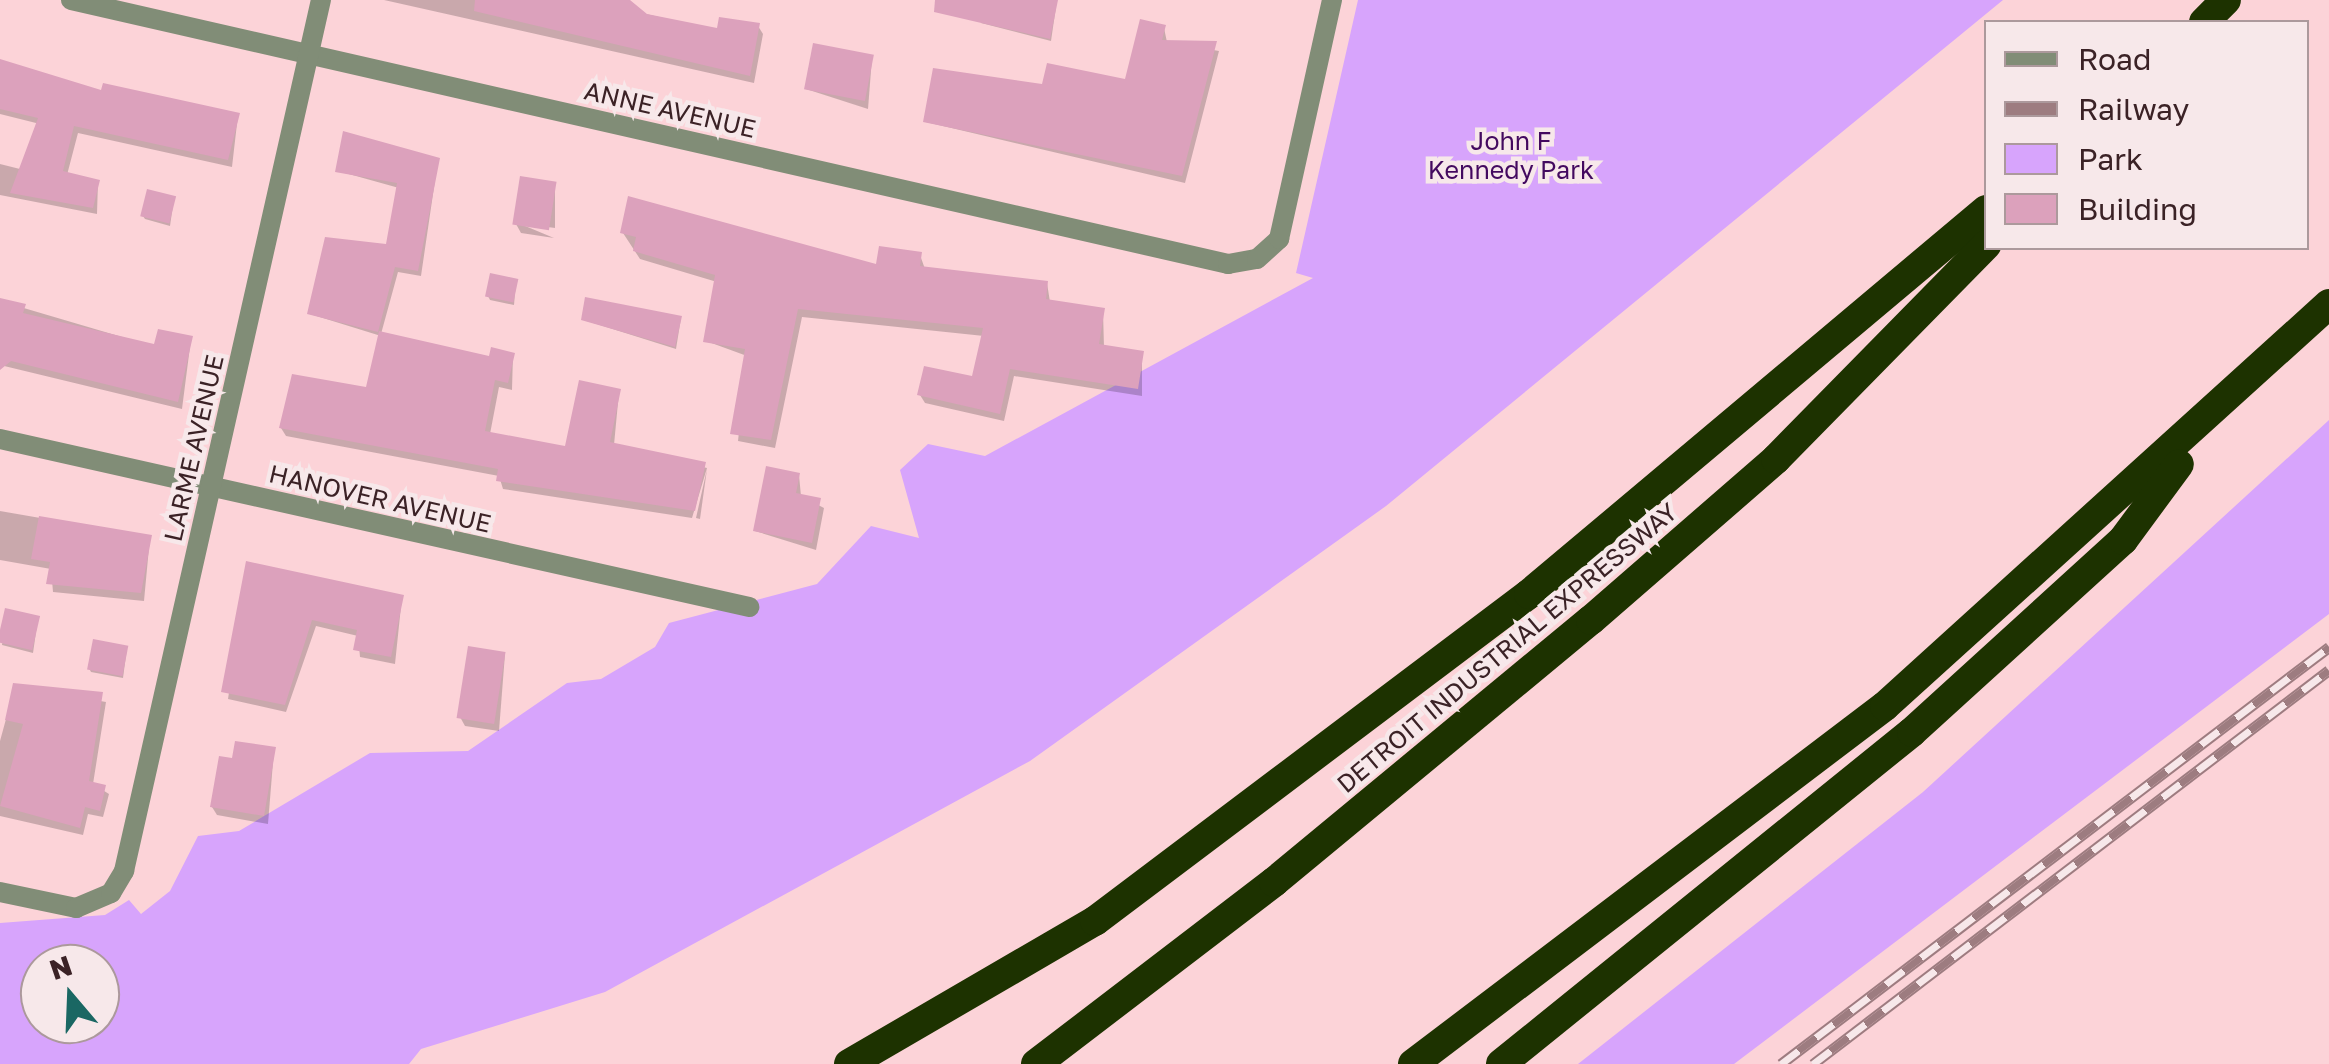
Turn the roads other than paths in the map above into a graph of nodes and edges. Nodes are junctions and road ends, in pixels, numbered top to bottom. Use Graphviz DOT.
graph roads {
  1 [pos="72,0"];
  2 [pos="321,0"];
  3 [pos="1332,0"];
  4 [pos="2226,0"];
  5 [pos="2206,20"];
  6 [pos="309,52"];
  7 [pos="1984,212"];
  8 [pos="1984,247"];
  9 [pos="2329,304"];
  10 [pos="2213,417"];
  11 [pos="0,439"];
  12 [pos="210,487"];
  13 [pos="749,608"];
  14 [pos="0,892"];
  15 [pos="850,1064"];
  16 [pos="1036,1064"];
  17 [pos="1412,1064"];
  18 [pos="1501,1064"];
  1 -- 6 [label="street, ANNE AVENUE"];
  2 -- 6 [label="street, LARME AVENUE"];
  3 -- 6 [label="street, ANNE AVENUE"];
  4 -- 5 [label="highway"];
  6 -- 12 [label="street, LARME AVENUE"];
  7 -- 15 [label="highway"];
  8 -- 16 [label="highway, DETROIT INDUSTRIAL EXPRESSWAY"];
  9 -- 10 [label="highway"];
  10 -- 17 [label="highway"];
  10 -- 18 [label="highway"];
  11 -- 12 [label="street, HANOVER AVENUE"];
  12 -- 13 [label="street, HANOVER AVENUE"];
  12 -- 14 [label="street, LARME AVENUE"];
}
